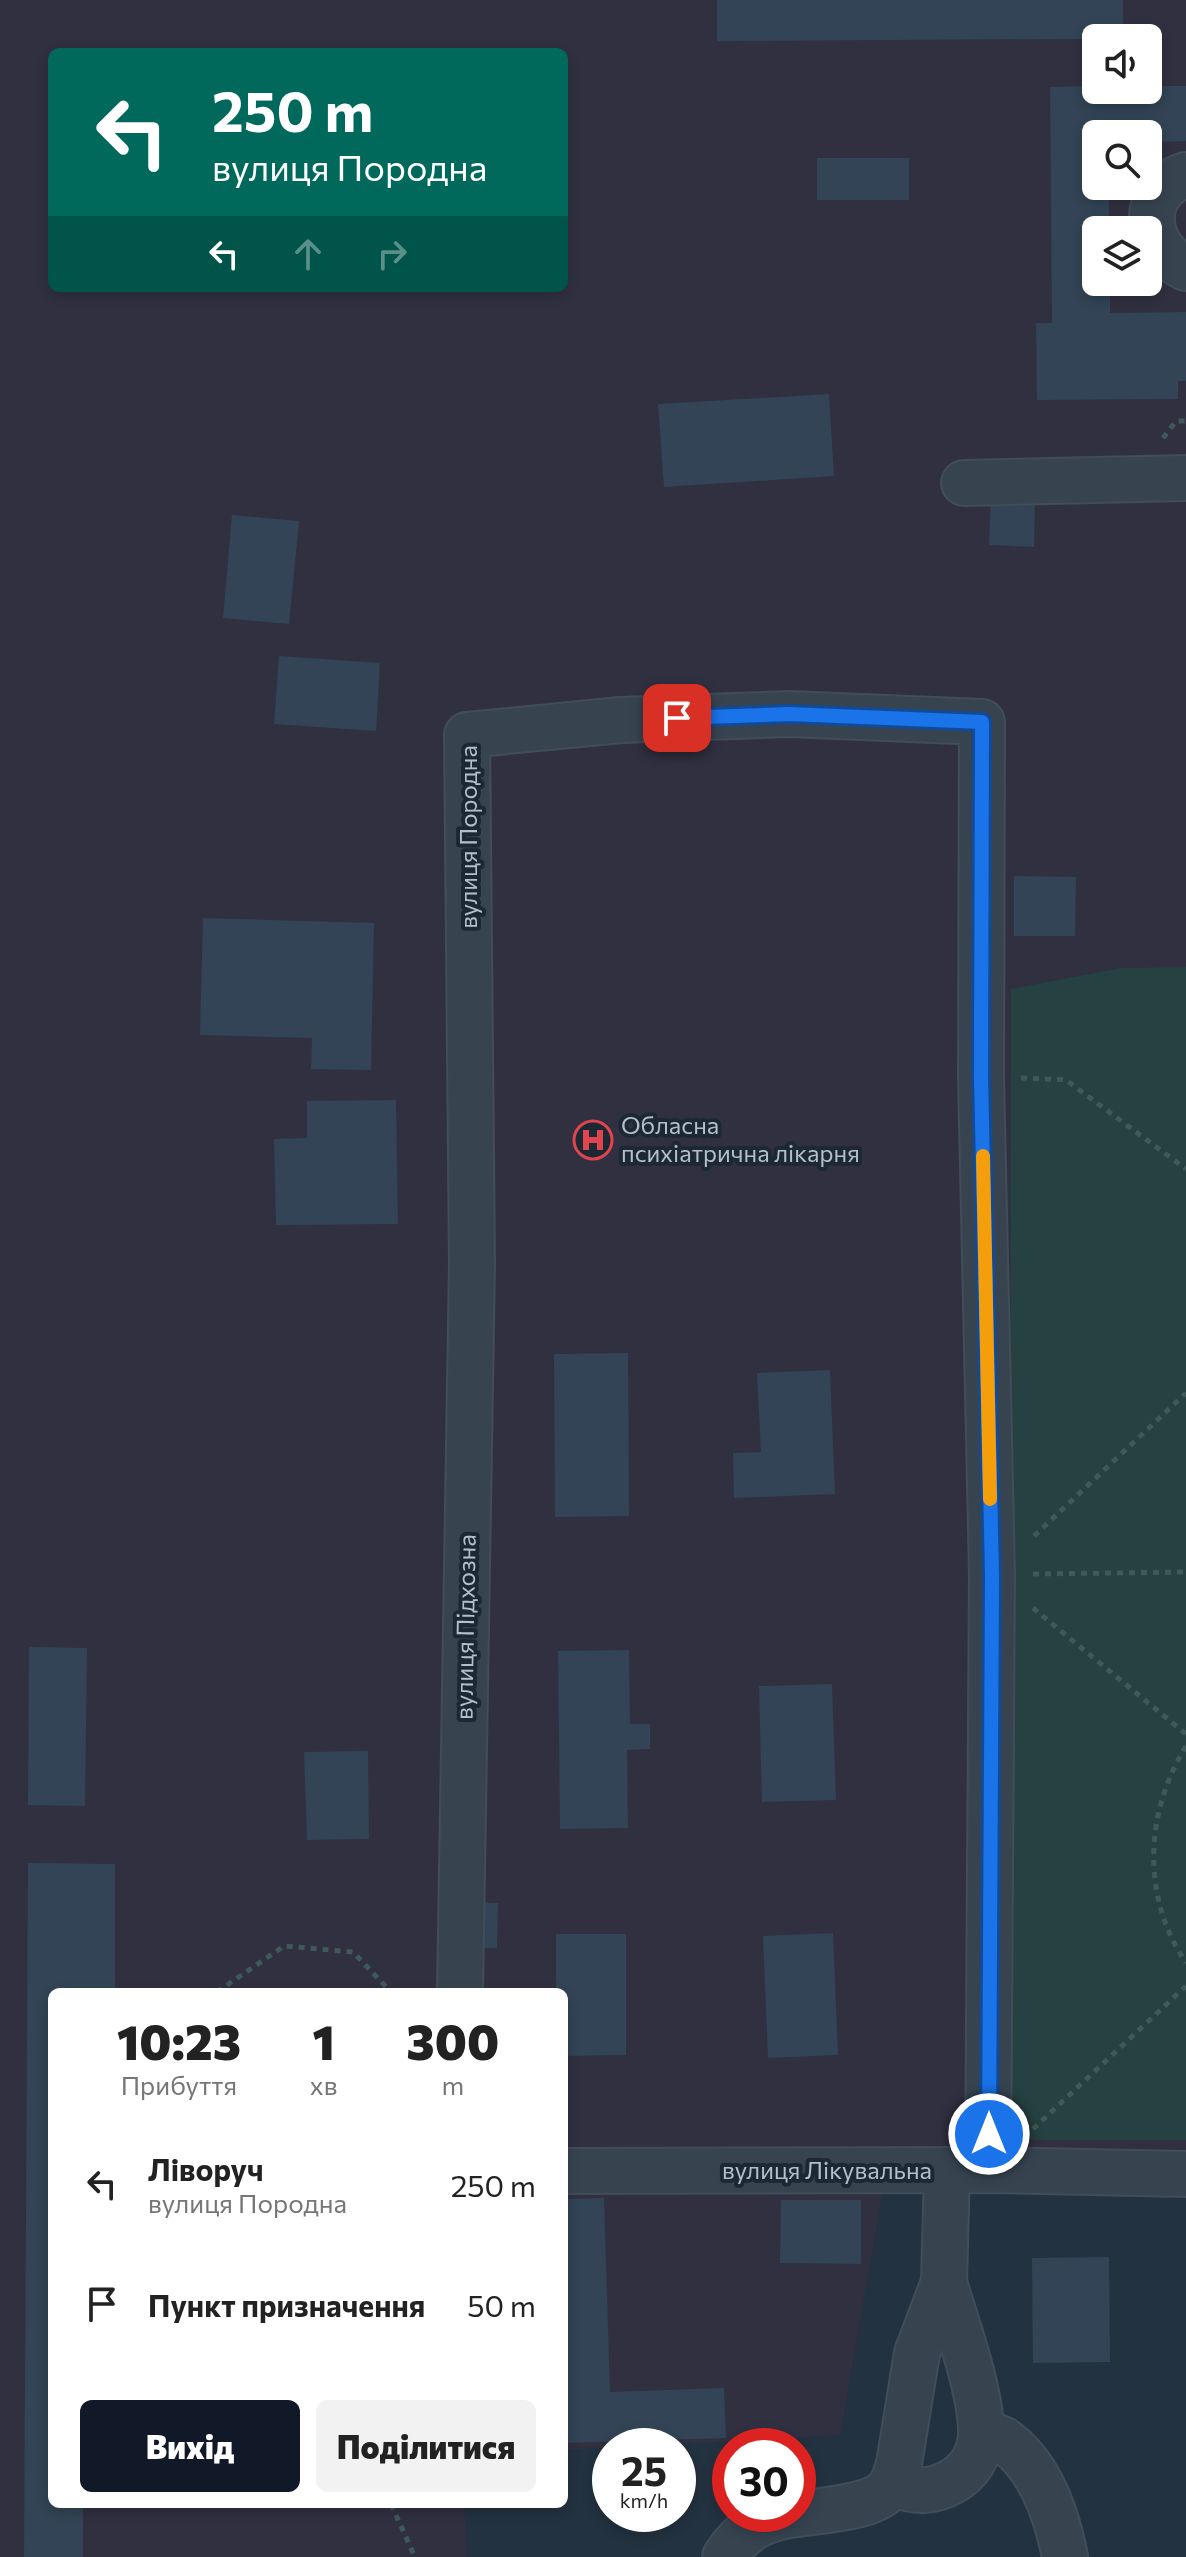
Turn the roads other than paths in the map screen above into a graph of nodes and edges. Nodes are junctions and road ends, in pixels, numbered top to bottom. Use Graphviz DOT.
graph roads {
  1 [pos="1186,175"];
  2 [pos="1186,268"];
  3 [pos="1186,478"];
  4 [pos="964,483"];
  5 [pos="472,1263"];
  6 [pos="460,1988"];
  7 [pos="968,2170"];
  8 [pos="568,2171"];
  9 [pos="1186,2174"];
  10 [pos="944,2282"];
  11 [pos="981,2435"];
  12 [pos="892,2484"];
  13 [pos="816,2510"];
  14 [pos="745,2532"];
  15 [pos="725,2557"];
  16 [pos="1065,2557"];
  1 -- 2 [label="street"];
  3 -- 4 [label="street"];
  5 -- 6 [label="street, вулиця Підхозна"];
  5 -- 7 [label="street, вулиця Породна"];
  7 -- 8 [label="street, вулиця Лікувальна"];
  7 -- 9 [label="street, вулиця Лікувальна"];
  7 -- 10 [label="street"];
  10 -- 11 [label="street"];
  10 -- 12 [label="street"];
  11 -- 12 [label="street"];
  11 -- 16 [label="street"];
  12 -- 13 [label="street"];
  14 -- 15 [label="street"];
}
